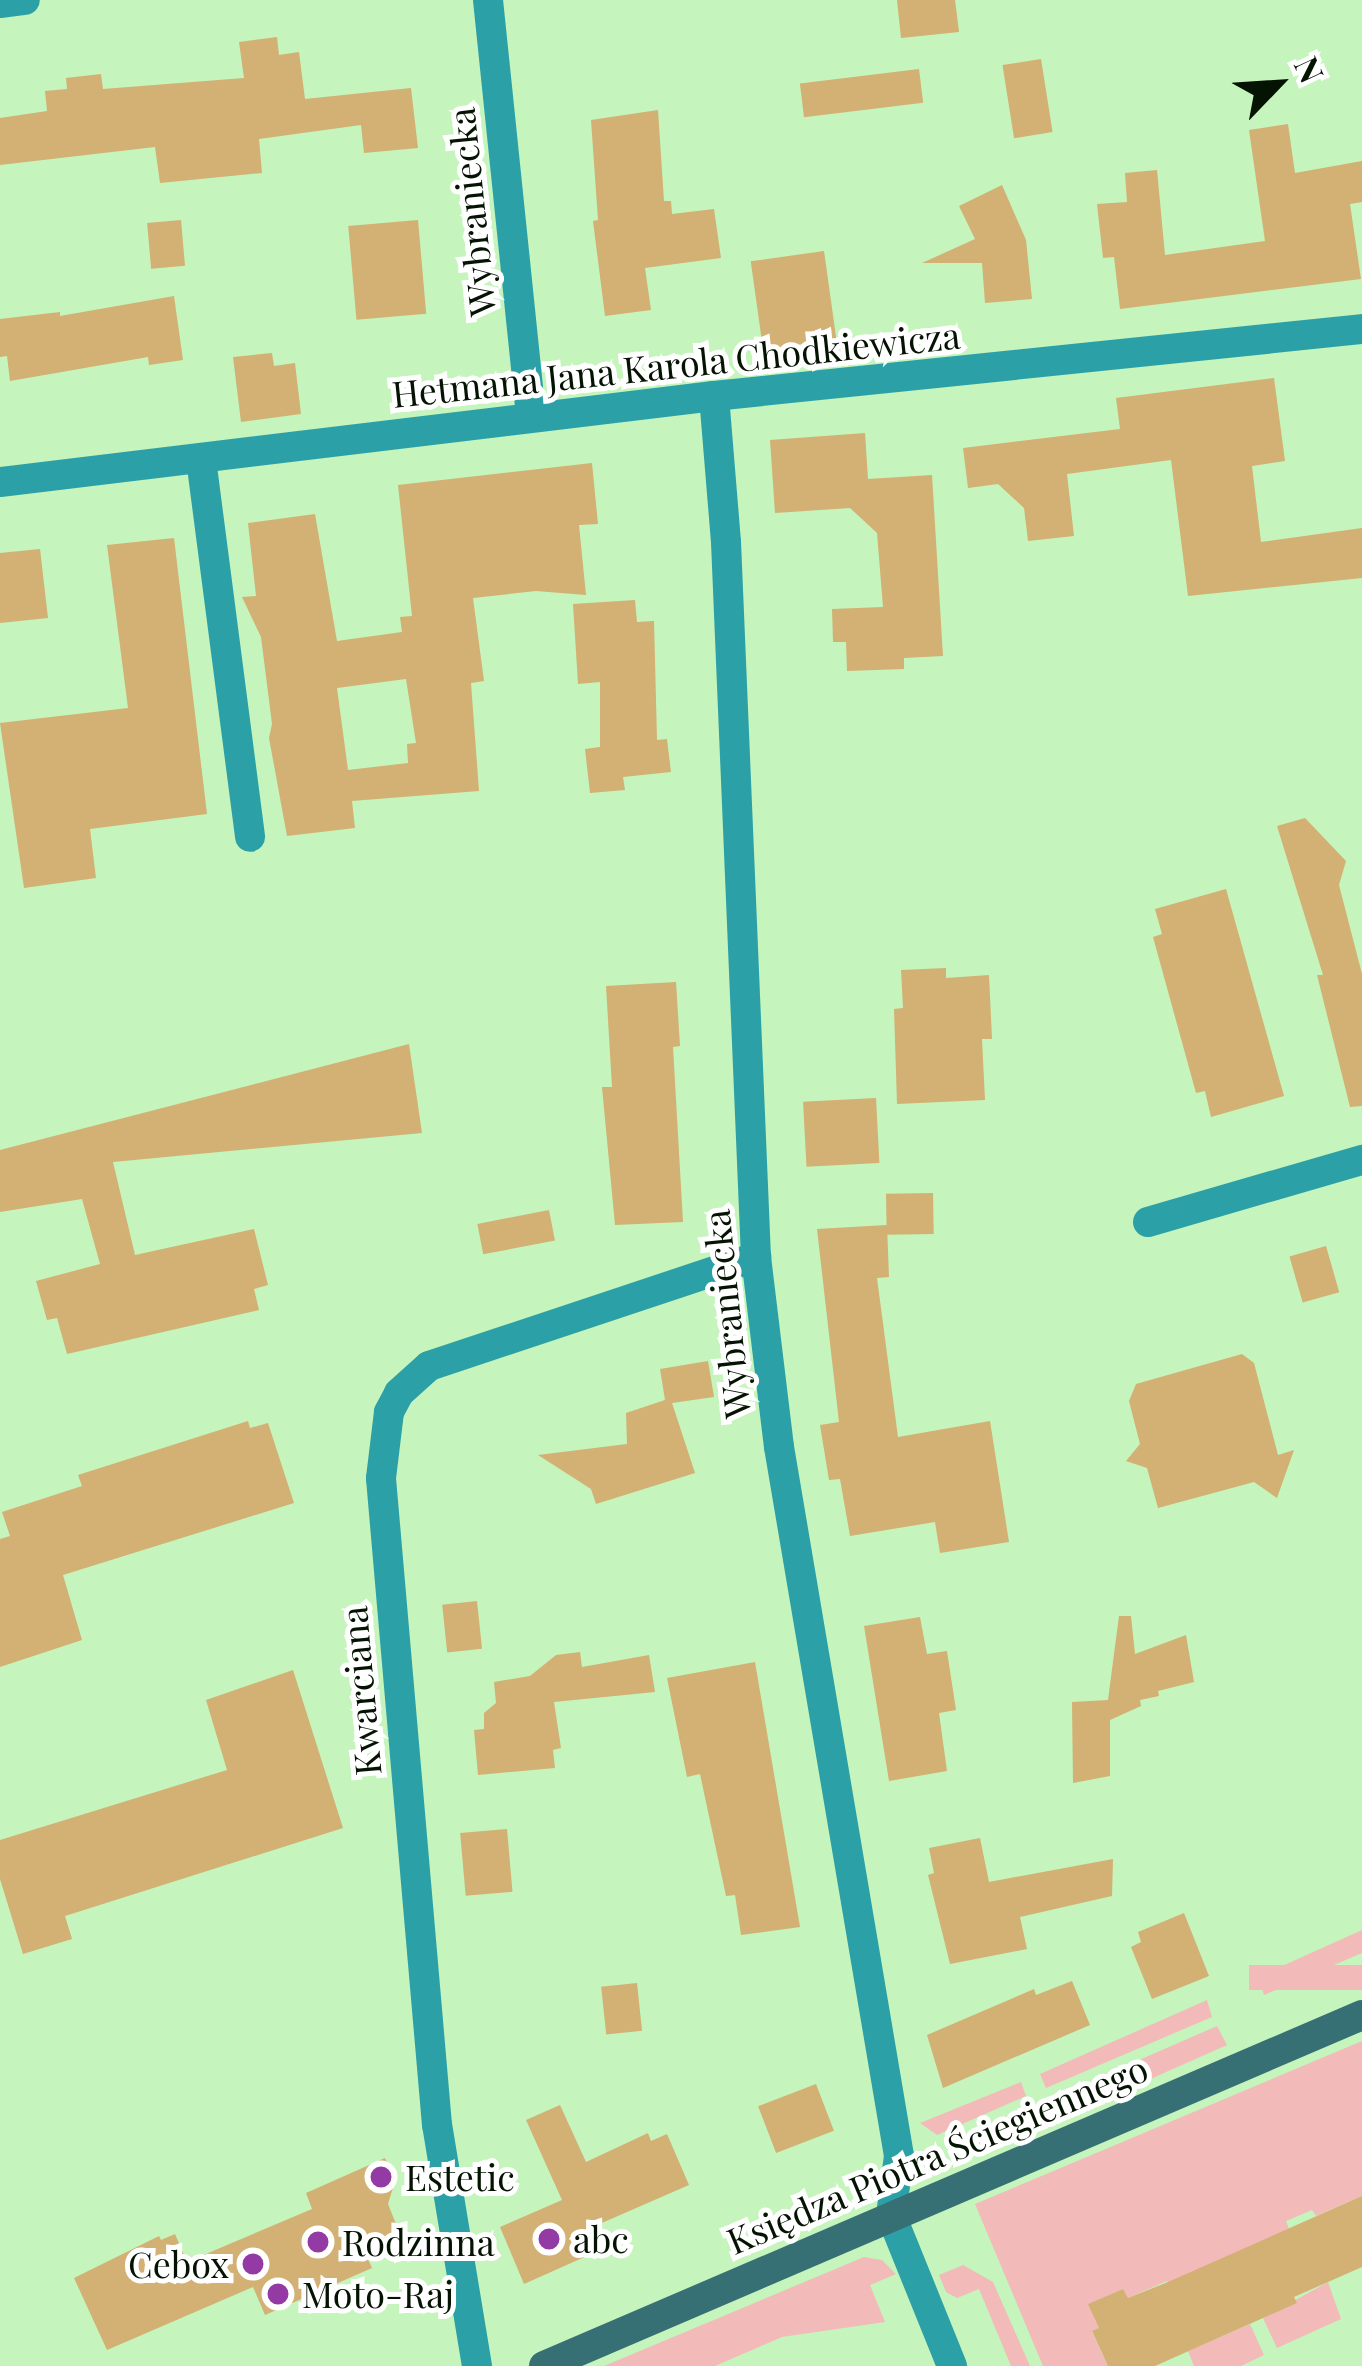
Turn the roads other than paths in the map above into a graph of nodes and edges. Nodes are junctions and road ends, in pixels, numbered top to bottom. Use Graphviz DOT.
graph roads {
  1 [pos="25,0"];
  2 [pos="488,0"];
  3 [pos="0,3"];
  4 [pos="1362,329"];
  5 [pos="714,396"];
  6 [pos="531,416"];
  7 [pos="201,459"];
  8 [pos="0,482"];
  9 [pos="250,837"];
  10 [pos="1362,1160"];
  11 [pos="1148,1222"];
  12 [pos="756,1257"];
  13 [pos="1362,2015"];
  14 [pos="891,2215"];
  15 [pos="477,2366"];
  16 [pos="544,2366"];
  17 [pos="952,2366"];
  1 -- 3 [label="street"];
  2 -- 6 [label="street, Wybraniecka"];
  4 -- 5 [label="street, Hetmana Jana Karola Chodkiewicza"];
  5 -- 6 [label="street, Hetmana Jana Karola Chodkiewicza"];
  5 -- 12 [label="street, Wybraniecka"];
  6 -- 7 [label="street, Hetmana Jana Karola Chodkiewicza"];
  7 -- 8 [label="street, Hetmana Jana Karola Chodkiewicza"];
  7 -- 9 [label="street"];
  10 -- 11 [label="street"];
  12 -- 14 [label="street, Wybraniecka"];
  12 -- 15 [label="street, Kwarciana"];
  13 -- 14 [label="street, Księdza Piotra Ściegiennego"];
  14 -- 16 [label="street, Księdza Piotra Ściegiennego"];
  14 -- 17 [label="street"];
}
